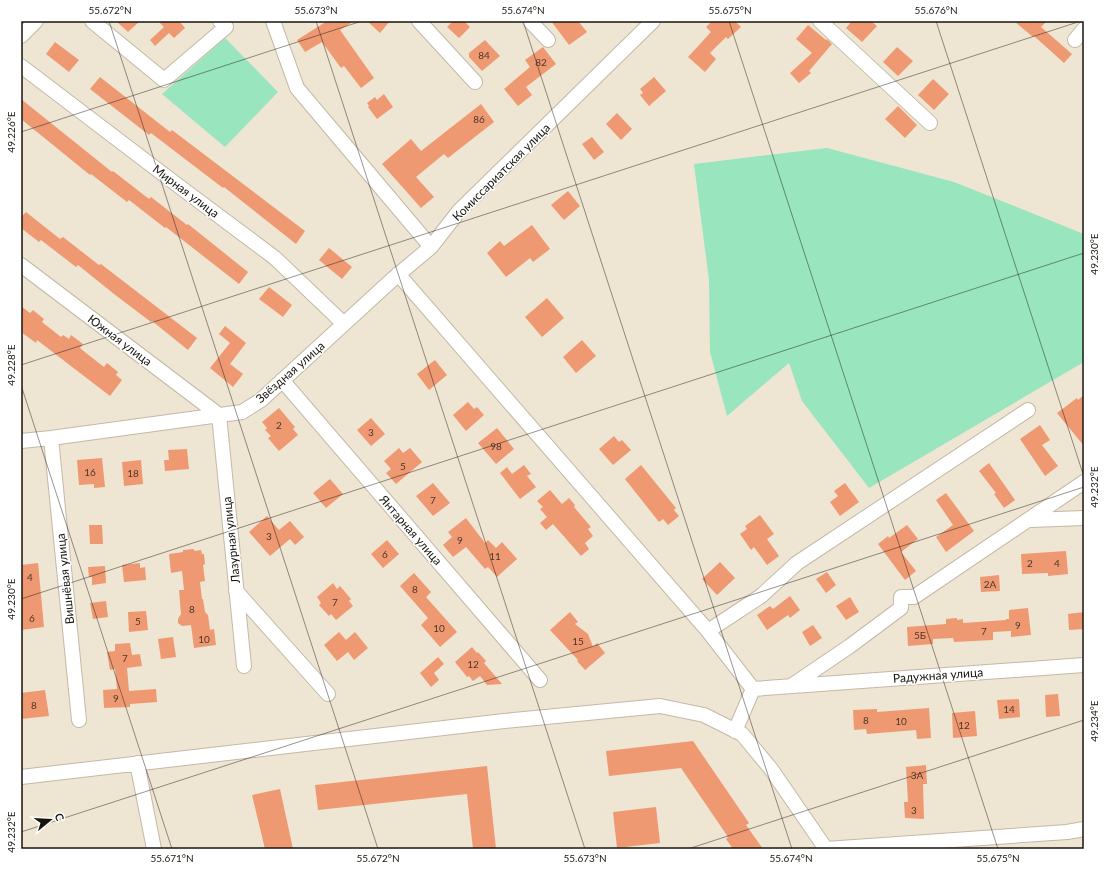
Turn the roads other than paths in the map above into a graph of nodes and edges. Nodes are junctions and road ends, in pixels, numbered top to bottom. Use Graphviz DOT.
graph roads {
  1 [pos="36,21"];
  2 [pos="92,21"];
  3 [pos="273,21"];
  4 [pos="419,21"];
  5 [pos="530,21"];
  6 [pos="653,21"];
  7 [pos="820,21"];
  8 [pos="223,24"];
  9 [pos="1084,29"];
  10 [pos="21,36"];
  11 [pos="548,40"];
  12 [pos="1075,40"];
  13 [pos="21,66"];
  14 [pos="475,82"];
  15 [pos="930,123"];
  16 [pos="431,247"];
  17 [pos="21,265"];
  18 [pos="398,274"];
  19 [pos="344,324"];
  20 [pos="282,380"];
  21 [pos="1028,410"];
  22 [pos="219,415"];
  23 [pos="51,438"];
  24 [pos="21,441"];
  25 [pos="1084,482"];
  26 [pos="1084,518"];
  27 [pos="1030,520"];
  28 [pos="236,590"];
  29 [pos="708,631"];
  30 [pos="1084,665"];
  31 [pos="244,666"];
  32 [pos="540,680"];
  33 [pos="791,686"];
  34 [pos="753,689"];
  35 [pos="328,694"];
  36 [pos="79,720"];
  37 [pos="735,731"];
  38 [pos="136,763"];
  39 [pos="21,777"];
  40 [pos="1084,829"];
  41 [pos="154,849"];
  42 [pos="826,849"];
  1 -- 10 [label="street"];
  2 -- 8 [label="street"];
  3 -- 16 [label="street"];
  4 -- 14 [label="street"];
  5 -- 11 [label="street"];
  6 -- 16 [label="street, Комиссариатская улица"];
  7 -- 15 [label="street"];
  9 -- 12 [label="street"];
  13 -- 19 [label="street, Мирная улица"];
  16 -- 18 [label="street, Звёздная улица"];
  17 -- 22 [label="street, Южная улица"];
  18 -- 19 [label="street, Звёздная улица"];
  18 -- 29 [label="street"];
  19 -- 20 [label="street, Звёздная улица"];
  20 -- 22 [label="street, Звёздная улица"];
  20 -- 32 [label="street, Янтарная улица"];
  21 -- 29 [label="street"];
  22 -- 23 [label="street, Звёздная улица"];
  22 -- 28 [label="street, Лазурная улица"];
  23 -- 24 [label="street, Звёздная улица"];
  23 -- 36 [label="street, Вишнёвая улица"];
  25 -- 27 [label="street"];
  26 -- 27 [label="street"];
  27 -- 33 [label="street"];
  28 -- 31 [label="street, Лазурная улица"];
  28 -- 35 [label="street"];
  29 -- 34 [label="street"];
  30 -- 33 [label="street, Радужная улица"];
  33 -- 34 [label="street, Радужная улица"];
  34 -- 37 [label="street"];
  37 -- 38 [label="street"];
  37 -- 42 [label="street"];
  38 -- 39 [label="street"];
  38 -- 41 [label="street"];
  40 -- 42 [label="street"];
}
